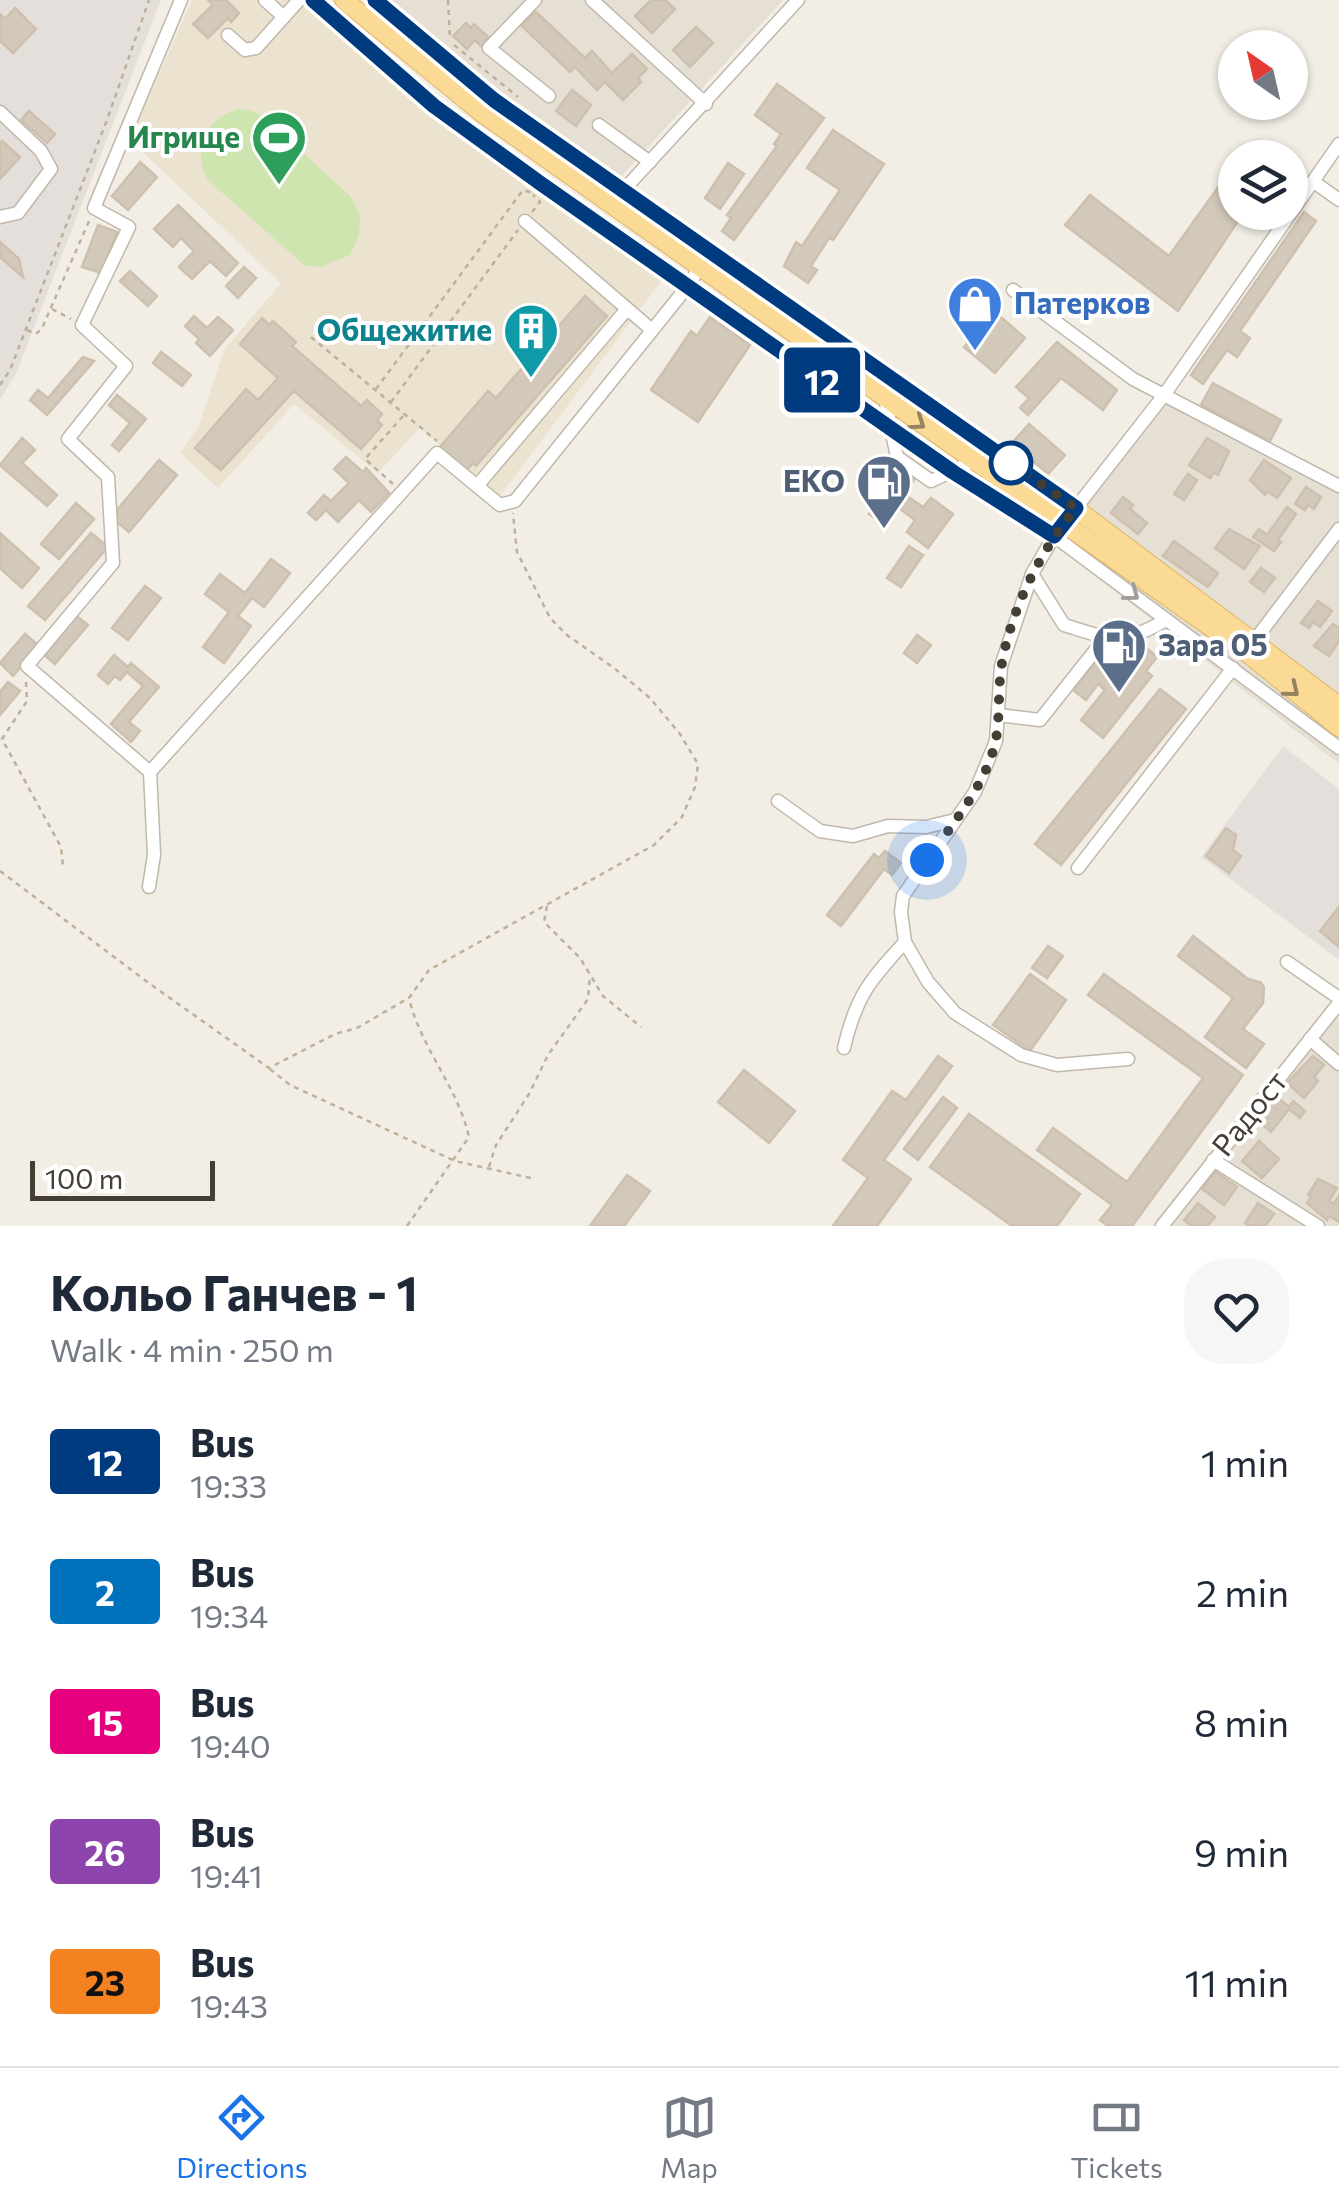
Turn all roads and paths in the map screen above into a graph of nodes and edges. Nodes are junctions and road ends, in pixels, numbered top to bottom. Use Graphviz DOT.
graph roads {
  1 [pos="149,0"];
  2 [pos="181,0"];
  3 [pos="265,0"];
  4 [pos="299,0"];
  5 [pos="313,0"];
  6 [pos="344,0"];
  7 [pos="375,0"];
  8 [pos="535,0"];
  9 [pos="592,0"];
  10 [pos="798,0"];
  11 [pos="284,17"];
  12 [pos="228,35"];
  13 [pos="549,96"];
  14 [pos="706,104"];
  15 [pos="0,112"];
  16 [pos="599,125"];
  17 [pos="1339,144"];
  18 [pos="650,162"];
  19 [pos="1314,182"];
  20 [pos="618,196"];
  21 [pos="1339,200"];
  22 [pos="94,208"];
  23 [pos="0,217"];
  24 [pos="526,221"];
  25 [pos="700,266"];
  26 [pos="687,287"];
  27 [pos="1013,290"];
  28 [pos="51,308"];
  29 [pos="627,309"];
  30 [pos="82,325"];
  31 [pos="26,329"];
  32 [pos="652,330"];
  33 [pos="311,337"];
  34 [pos="0,386"];
  35 [pos="376,389"];
  36 [pos="1164,395"];
  37 [pos="885,399"];
  38 [pos="391,402"];
  39 [pos="406,413"];
  40 [pos="890,428"];
  41 [pos="437,452"];
  42 [pos="974,461"];
  43 [pos="953,472"];
  44 [pos="477,486"];
  45 [pos="1339,486"];
  46 [pos="402,492"];
  47 [pos="515,501"];
  48 [pos="1076,508"];
  49 [pos="1339,529"];
  50 [pos="1058,530"];
  51 [pos="1032,574"];
  52 [pos="1166,620"];
  53 [pos="1105,638"];
  54 [pos="1255,640"];
  55 [pos="27,666"];
  56 [pos="1233,668"];
  57 [pos="1339,706"];
  58 [pos="998,715"];
  59 [pos="1339,727"];
  60 [pos="1339,748"];
  61 [pos="150,772"];
  62 [pos="778,801"];
  63 [pos="955,820"];
  64 [pos="63,866"];
  65 [pos="1078,868"];
  66 [pos="0,870"];
  67 [pos="149,887"];
  68 [pos="548,905"];
  69 [pos="906,942"];
  70 [pos="1287,962"];
  71 [pos="590,975"];
  72 [pos="409,998"];
  73 [pos="1339,1001"];
  74 [pos="641,1027"];
  75 [pos="1310,1039"];
  76 [pos="844,1048"];
  77 [pos="1128,1059"];
  78 [pos="1339,1064"];
  79 [pos="269,1068"];
  80 [pos="1213,1160"];
  81 [pos="454,1161"];
  82 [pos="488,1168"];
  83 [pos="536,1179"];
  84 [pos="407,1226"];
  85 [pos="1162,1226"];
  86 [pos="1318,1226"];
  1 -- 31 [label="path"];
  2 -- 22 [label="street"];
  3 -- 11 [label="street"];
  4 -- 11 [label="street"];
  5 -- 26 [label="street"];
  6 -- 20 [label="main road"];
  7 -- 20 [label="main road"];
  8 -- 13 [label="street"];
  9 -- 14 [label="street"];
  10 -- 14 [label="street"];
  11 -- 12 [label="street"];
  14 -- 18 [label="street"];
  15 -- 23 [label="street"];
  16 -- 18 [label="street"];
  17 -- 19 [label="street"];
  18 -- 20 [label="street"];
  19 -- 21 [label="street"];
  19 -- 36 [label="street"];
  20 -- 25 [label="main road"];
  20 -- 48 [label="main road"];
  22 -- 28 [label="path"];
  22 -- 30 [label="street"];
  24 -- 29 [label="street"];
  24 -- 35 [label="path"];
  24 -- 38 [label="path"];
  25 -- 26 [label="street"];
  25 -- 37 [label="main road"];
  26 -- 32 [label="street"];
  26 -- 40 [label="street"];
  27 -- 36 [label="street"];
  28 -- 30 [label="path"];
  28 -- 31 [label="path"];
  29 -- 32 [label="street"];
  29 -- 44 [label="street"];
  30 -- 55 [label="street"];
  31 -- 34 [label="path"];
  32 -- 47 [label="street"];
  33 -- 35 [label="path"];
  35 -- 38 [label="path"];
  36 -- 45 [label="street"];
  36 -- 48 [label="street"];
  37 -- 40 [label="street"];
  37 -- 42 [label="main road, one-way"];
  38 -- 39 [label="path"];
  39 -- 41 [label="path"];
  39 -- 46 [label="path"];
  40 -- 43 [label="street"];
  40 -- 43 [label="street"];
  41 -- 44 [label="street"];
  41 -- 46 [label="street"];
  42 -- 43 [label="street"];
  42 -- 50 [label="main road"];
  43 -- 50 [label="street"];
  44 -- 47 [label="street"];
  46 -- 61 [label="street"];
  47 -- 68 [label="path"];
  48 -- 50 [label="street"];
  48 -- 54 [label="main road"];
  49 -- 54 [label="street"];
  50 -- 51 [label="street"];
  50 -- 52 [label="street, one-way"];
  50 -- 59 [label="main road, one-way"];
  51 -- 53 [label="street"];
  51 -- 58 [label="street"];
  52 -- 53 [label="street"];
  52 -- 56 [label="street"];
  53 -- 58 [label="street"];
  54 -- 57 [label="main road"];
  55 -- 61 [label="street"];
  55 -- 64 [label="path"];
  56 -- 60 [label="street"];
  56 -- 65 [label="street"];
  58 -- 63 [label="street"];
  61 -- 67 [label="street"];
  62 -- 63 [label="street"];
  63 -- 69 [label="street"];
  66 -- 79 [label="path"];
  68 -- 71 [label="path"];
  68 -- 72 [label="path"];
  69 -- 76 [label="street"];
  69 -- 77 [label="street"];
  70 -- 73 [label="street"];
  71 -- 74 [label="path"];
  71 -- 82 [label="path"];
  72 -- 79 [label="path"];
  72 -- 81 [label="path"];
  73 -- 75 [label="street, Радост"];
  75 -- 78 [label="street"];
  75 -- 80 [label="street, Радост"];
  79 -- 81 [label="path"];
  80 -- 85 [label="street, Радост"];
  80 -- 86 [label="street"];
  81 -- 82 [label="path"];
  81 -- 84 [label="path"];
  82 -- 83 [label="path"];
}
